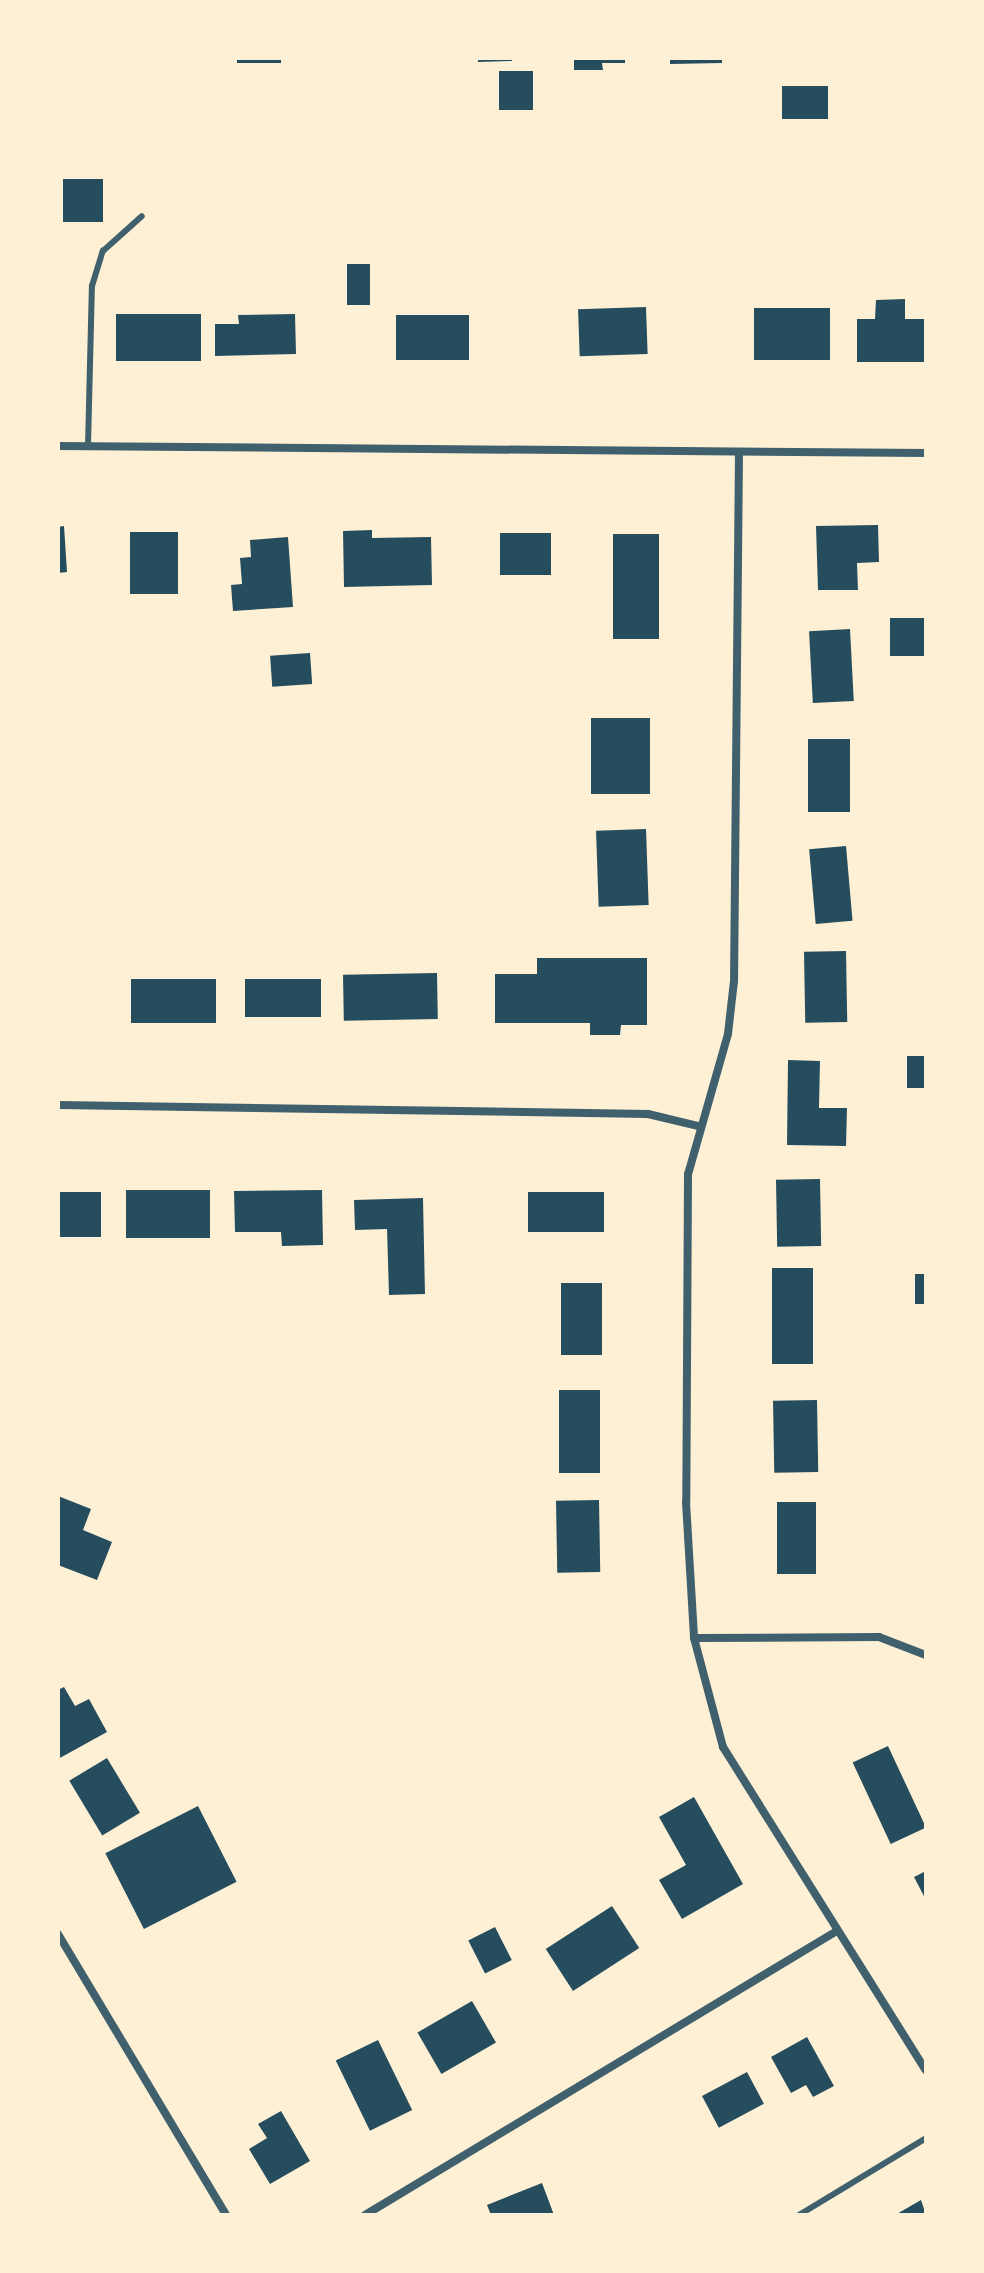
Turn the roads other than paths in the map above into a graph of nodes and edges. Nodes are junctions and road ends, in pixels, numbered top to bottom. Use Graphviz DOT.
graph roads {
  1 [pos="142,216"];
  2 [pos="58,446"];
  3 [pos="88,446"];
  4 [pos="739,453"];
  5 [pos="926,453"];
  6 [pos="58,1105"];
  7 [pos="698,1126"];
  8 [pos="694,1638"];
  9 [pos="926,1655"];
  10 [pos="835,1932"];
  11 [pos="58,1934"];
  12 [pos="926,2070"];
  13 [pos="926,2138"];
  14 [pos="226,2215"];
  15 [pos="365,2215"];
  16 [pos="799,2215"];
  1 -- 3 [label="lane"];
  2 -- 3 [label="street"];
  3 -- 4 [label="street"];
  4 -- 5 [label="street"];
  4 -- 7 [label="street"];
  6 -- 7 [label="street"];
  7 -- 8 [label="street"];
  8 -- 9 [label="street"];
  8 -- 10 [label="street"];
  10 -- 12 [label="street"];
  10 -- 15 [label="street"];
  11 -- 14 [label="street"];
  13 -- 16 [label="lane"];
}
